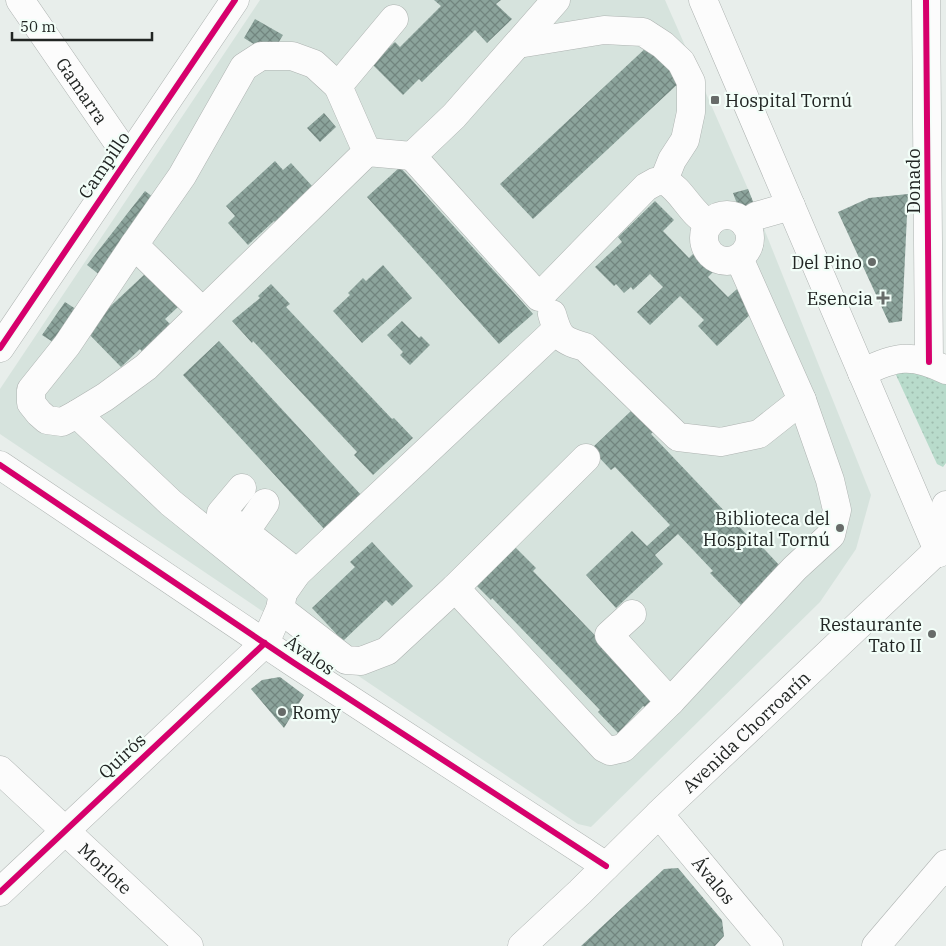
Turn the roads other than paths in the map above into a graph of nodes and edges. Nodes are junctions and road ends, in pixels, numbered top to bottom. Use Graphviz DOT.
graph roads {
  1 [pos="20,0"];
  2 [pos="235,0"];
  3 [pos="556,0"];
  4 [pos="703,0"];
  5 [pos="926,0"];
  6 [pos="394,18"];
  7 [pos="518,44"];
  8 [pos="338,86"];
  9 [pos="367,152"];
  10 [pos="412,156"];
  11 [pos="128,157"];
  12 [pos="664,180"];
  13 [pos="791,206"];
  14 [pos="709,224"];
  15 [pos="745,224"];
  16 [pos="134,245"];
  17 [pos="739,258"];
  18 [pos="539,297"];
  19 [pos="202,311"];
  20 [pos="556,330"];
  21 [pos="0,348"];
  22 [pos="938,366"];
  23 [pos="862,373"];
  24 [pos="802,400"];
  25 [pos="77,414"];
  26 [pos="586,458"];
  27 [pos="0,465"];
  28 [pos="242,488"];
  29 [pos="265,503"];
  30 [pos="946,505"];
  31 [pos="245,532"];
  32 [pos="942,555"];
  33 [pos="455,588"];
  34 [pos="287,592"];
  35 [pos="632,614"];
  36 [pos="265,643"];
  37 [pos="670,702"];
  38 [pos="0,770"];
  39 [pos="659,814"];
  40 [pos="64,831"];
  41 [pos="946,864"];
  42 [pos="606,866"];
  43 [pos="0,892"];
  44 [pos="189,946"];
  45 [pos="522,946"];
  46 [pos="770,946"];
  47 [pos="876,946"];
  1 -- 11 [label="street, Gamarra"];
  2 -- 11 [label="street, Campillo"];
  3 -- 7 [label="street"];
  4 -- 13 [label="street"];
  5 -- 22 [label="street, Donado"];
  6 -- 8 [label="street"];
  7 -- 10 [label="street"];
  7 -- 12 [label="street"];
  8 -- 9 [label="street"];
  8 -- 16 [label="street"];
  9 -- 10 [label="street"];
  9 -- 19 [label="street"];
  10 -- 18 [label="street"];
  11 -- 21 [label="street, Campillo"];
  12 -- 14 [label="street"];
  12 -- 18 [label="street"];
  13 -- 15 [label="street"];
  13 -- 23 [label="street"];
  14 -- 15 [label="street"];
  14 -- 17 [label="street"];
  15 -- 17 [label="street"];
  16 -- 19 [label="street"];
  16 -- 25 [label="street"];
  17 -- 24 [label="street"];
  18 -- 20 [label="street"];
  19 -- 25 [label="street"];
  20 -- 24 [label="street"];
  20 -- 34 [label="street"];
  22 -- 23 [label="street"];
  23 -- 32 [label="street"];
  24 -- 37 [label="street"];
  25 -- 34 [label="street"];
  26 -- 33 [label="street"];
  27 -- 36 [label="street, Ávalos"];
  28 -- 31 [label="street"];
  29 -- 31 [label="street"];
  30 -- 32 [label="street"];
  31 -- 34 [label="street"];
  32 -- 39 [label="street, Avenida Chorroarín"];
  33 -- 34 [label="street"];
  33 -- 37 [label="street"];
  34 -- 36 [label="street"];
  35 -- 37 [label="street"];
  36 -- 40 [label="street, Quirós"];
  36 -- 42 [label="street, Ávalos"];
  38 -- 40 [label="street, Morlote"];
  39 -- 42 [label="street, Avenida Chorroarín"];
  39 -- 46 [label="street, Ávalos"];
  40 -- 43 [label="street, Quirós"];
  40 -- 44 [label="street, Morlote"];
  41 -- 47 [label="street"];
  42 -- 45 [label="street, Avenida Chorroarín"];
}
